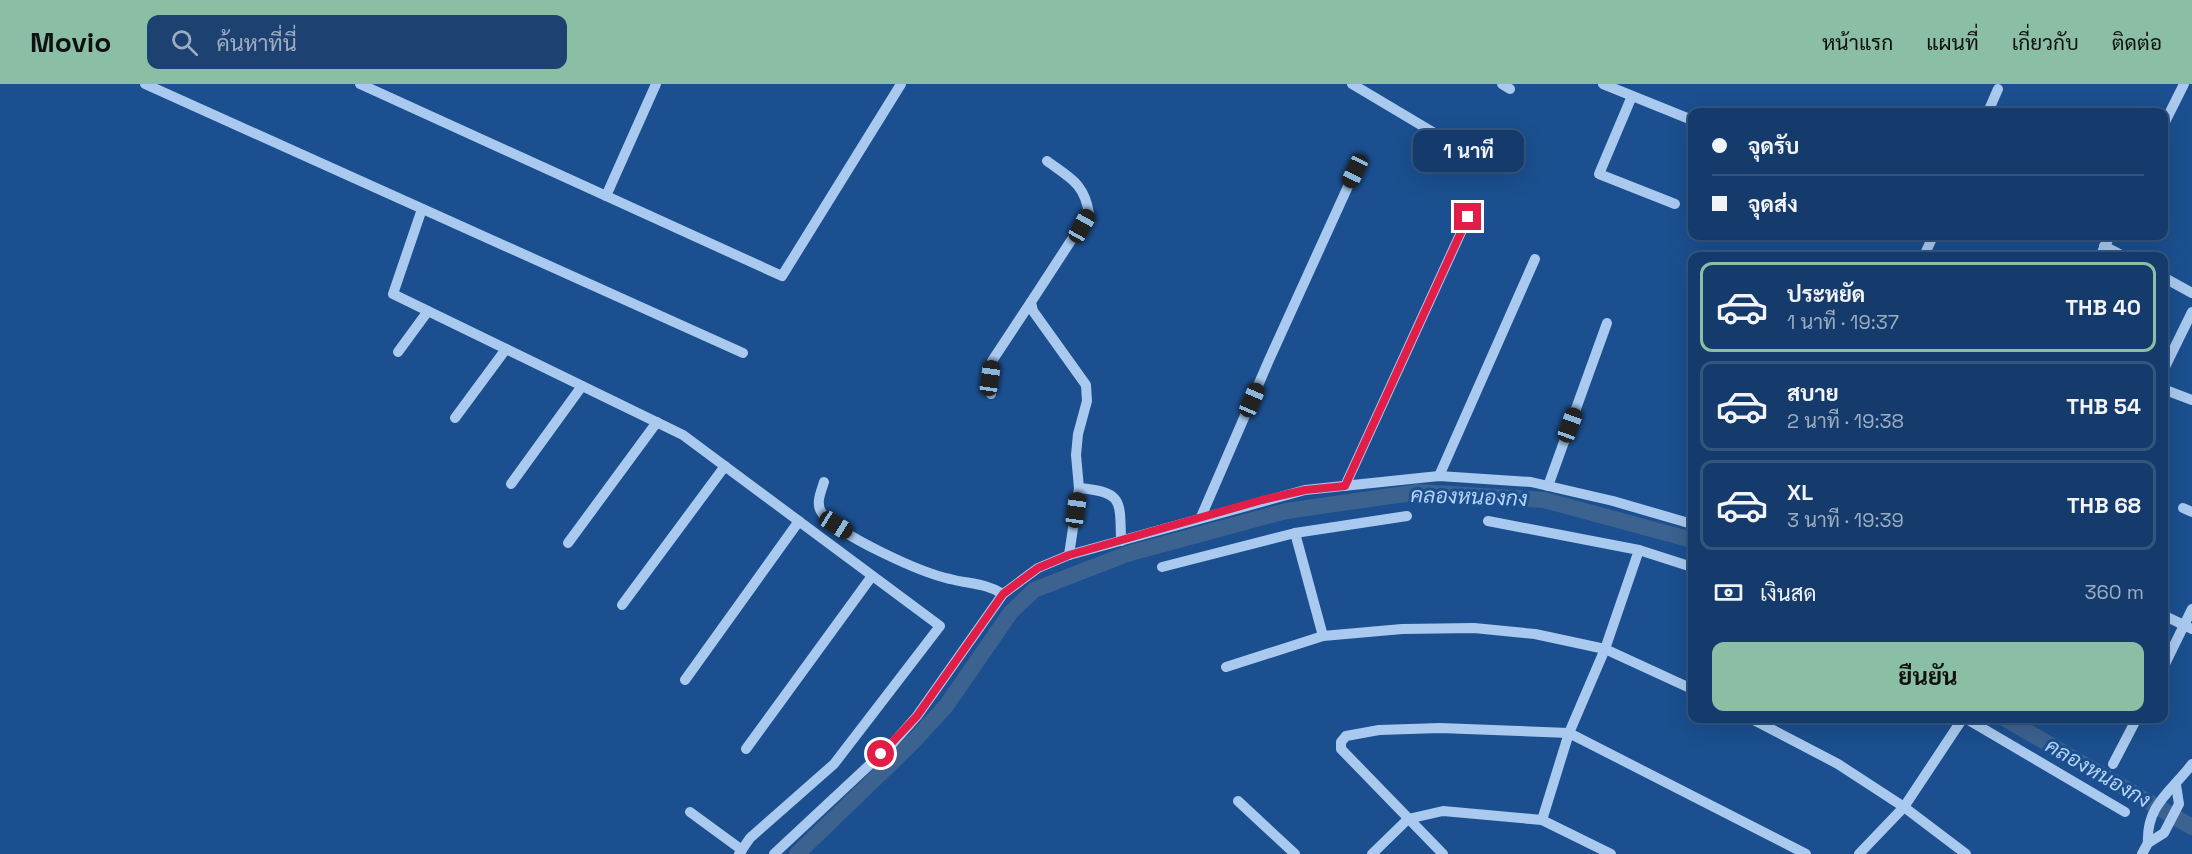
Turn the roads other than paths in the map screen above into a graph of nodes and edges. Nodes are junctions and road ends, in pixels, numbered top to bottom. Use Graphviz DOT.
graph roads {
  1 [pos="145,84"];
  2 [pos="360,84"];
  3 [pos="656,84"];
  4 [pos="901,84"];
  5 [pos="1352,84"];
  6 [pos="1603,84"];
  7 [pos="2184,84"];
  8 [pos="1998,89"];
  9 [pos="1632,96"];
  10 [pos="1990,108"];
  11 [pos="2168,116"];
  12 [pos="1688,118"];
  13 [pos="1473,156"];
  14 [pos="1047,161"];
  15 [pos="1355,171"];
  16 [pos="606,196"];
  17 [pos="1675,204"];
  18 [pos="423,209"];
  19 [pos="1468,217"];
  20 [pos="1535,259"];
  21 [pos="2168,281"];
  22 [pos="2192,293"];
  23 [pos="1031,302"];
  24 [pos="428,311"];
  25 [pos="2192,312"];
  26 [pos="1607,323"];
  27 [pos="506,349"];
  28 [pos="398,352"];
  29 [pos="743,353"];
  30 [pos="2168,361"];
  31 [pos="582,386"];
  32 [pos="2168,391"];
  33 [pos="991,394"];
  34 [pos="2192,400"];
  35 [pos="455,418"];
  36 [pos="657,422"];
  37 [pos="725,466"];
  38 [pos="1439,476"];
  39 [pos="824,482"];
  40 [pos="511,484"];
  41 [pos="1345,486"];
  42 [pos="1548,486"];
  43 [pos="1079,488"];
  44 [pos="1407,516"];
  45 [pos="1202,517"];
  46 [pos="799,521"];
  47 [pos="1488,521"];
  48 [pos="1688,523"];
  49 [pos="1295,533"];
  50 [pos="1121,541"];
  51 [pos="568,543"];
  52 [pos="1639,550"];
  53 [pos="1069,555"];
  54 [pos="1688,566"];
  55 [pos="1162,567"];
  56 [pos="872,576"];
  57 [pos="1003,594"];
  58 [pos="622,605"];
  59 [pos="2192,609"];
  60 [pos="2168,617"];
  61 [pos="2188,627"];
  62 [pos="1323,636"];
  63 [pos="1605,649"];
  64 [pos="2168,660"];
  65 [pos="1226,667"];
  66 [pos="685,680"];
  67 [pos="1688,687"];
  68 [pos="1760,723"];
  69 [pos="1961,723"];
  70 [pos="1973,723"];
  71 [pos="2134,723"];
  72 [pos="1569,733"];
  73 [pos="746,749"];
  74 [pos="2113,764"];
  75 [pos="2192,764"];
  76 [pos="2176,785"];
  77 [pos="1238,801"];
  78 [pos="1904,807"];
  79 [pos="690,812"];
  80 [pos="2125,812"];
  81 [pos="1408,819"];
  82 [pos="1542,820"];
  83 [pos="2148,843"];
  84 [pos="740,852"];
  85 [pos="774,854"];
  86 [pos="1295,854"];
  87 [pos="1372,854"];
  88 [pos="1443,854"];
  89 [pos="1611,854"];
  90 [pos="1806,854"];
  91 [pos="1859,854"];
  92 [pos="1966,854"];
  93 [pos="2142,854"];
  1 -- 18 [label="street"];
  2 -- 16 [label="street"];
  3 -- 16 [label="street"];
  4 -- 16 [label="street"];
  5 -- 13 [label="street"];
  6 -- 9 [label="street"];
  7 -- 11 [label="street"];
  8 -- 10 [label="street"];
  9 -- 12 [label="street"];
  9 -- 17 [label="street"];
  14 -- 23 [label="street"];
  15 -- 45 [label="street"];
  18 -- 24 [label="street"];
  18 -- 29 [label="street"];
  19 -- 41 [label="street"];
  20 -- 38 [label="street"];
  21 -- 22 [label="street"];
  23 -- 33 [label="street"];
  23 -- 43 [label="street"];
  24 -- 27 [label="street"];
  24 -- 28 [label="street"];
  25 -- 30 [label="street"];
  26 -- 42 [label="street"];
  27 -- 31 [label="street"];
  27 -- 35 [label="street"];
  31 -- 36 [label="street"];
  31 -- 40 [label="street"];
  32 -- 34 [label="street"];
  36 -- 37 [label="street"];
  36 -- 51 [label="street"];
  37 -- 46 [label="street"];
  37 -- 58 [label="street"];
  38 -- 41 [label="street"];
  38 -- 42 [label="street"];
  39 -- 57 [label="street"];
  41 -- 45 [label="street"];
  42 -- 48 [label="street"];
  43 -- 50 [label="street"];
  43 -- 53 [label="street"];
  44 -- 49 [label="street"];
  45 -- 50 [label="street"];
  46 -- 56 [label="street"];
  46 -- 66 [label="street"];
  47 -- 52 [label="street"];
  49 -- 55 [label="street"];
  49 -- 62 [label="street"];
  50 -- 53 [label="street"];
  52 -- 54 [label="street"];
  52 -- 63 [label="street"];
  53 -- 57 [label="street"];
  56 -- 73 [label="street"];
  56 -- 84 [label="street"];
  57 -- 85 [label="street"];
  59 -- 61 [label="street"];
  60 -- 61 [label="street"];
  61 -- 64 [label="street"];
  62 -- 63 [label="street"];
  62 -- 65 [label="street"];
  63 -- 67 [label="street"];
  63 -- 72 [label="street"];
  68 -- 78 [label="street"];
  69 -- 78 [label="street"];
  70 -- 80 [label="street"];
  71 -- 74 [label="street"];
  72 -- 81 [label="street"];
  72 -- 82 [label="street"];
  72 -- 90 [label="street"];
  75 -- 76 [label="street"];
  76 -- 83 [label="street"];
  76 -- 83 [label="street"];
  77 -- 86 [label="street"];
  78 -- 91 [label="street"];
  78 -- 92 [label="street"];
  79 -- 84 [label="street"];
  81 -- 82 [label="street"];
  81 -- 87 [label="street"];
  81 -- 88 [label="street"];
  82 -- 89 [label="street"];
  83 -- 93 [label="street"];
}
